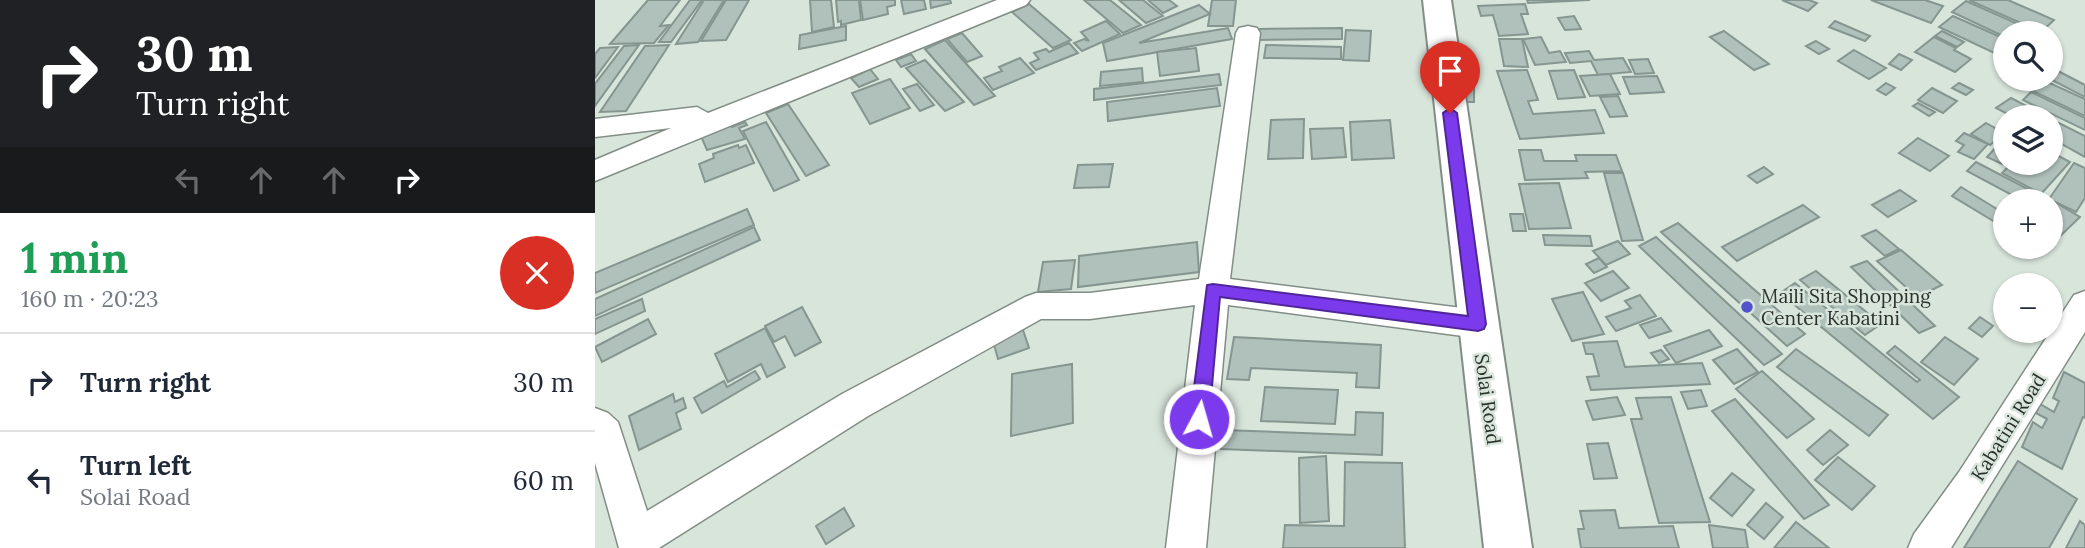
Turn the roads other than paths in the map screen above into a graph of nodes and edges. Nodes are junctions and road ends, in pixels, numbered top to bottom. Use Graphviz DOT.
graph roads {
  1 [pos="1018,0"];
  2 [pos="1437,0"];
  3 [pos="1248,33"];
  4 [pos="737,111"];
  5 [pos="595,128"];
  6 [pos="595,171"];
  7 [pos="1213,290"];
  8 [pos="2085,304"];
  9 [pos="1478,324"];
  10 [pos="595,424"];
  11 [pos="638,543"];
  12 [pos="1186,548"];
  13 [pos="1508,548"];
  14 [pos="1928,548"];
  1 -- 4 [label="street"];
  2 -- 9 [label="highway, Solai Road"];
  3 -- 7 [label="street"];
  4 -- 5 [label="street"];
  4 -- 6 [label="street"];
  7 -- 9 [label="street"];
  7 -- 11 [label="street"];
  7 -- 12 [label="street"];
  8 -- 14 [label="street, Kabatini Road"];
  9 -- 13 [label="highway, Solai Road"];
  10 -- 11 [label="street"];
}
